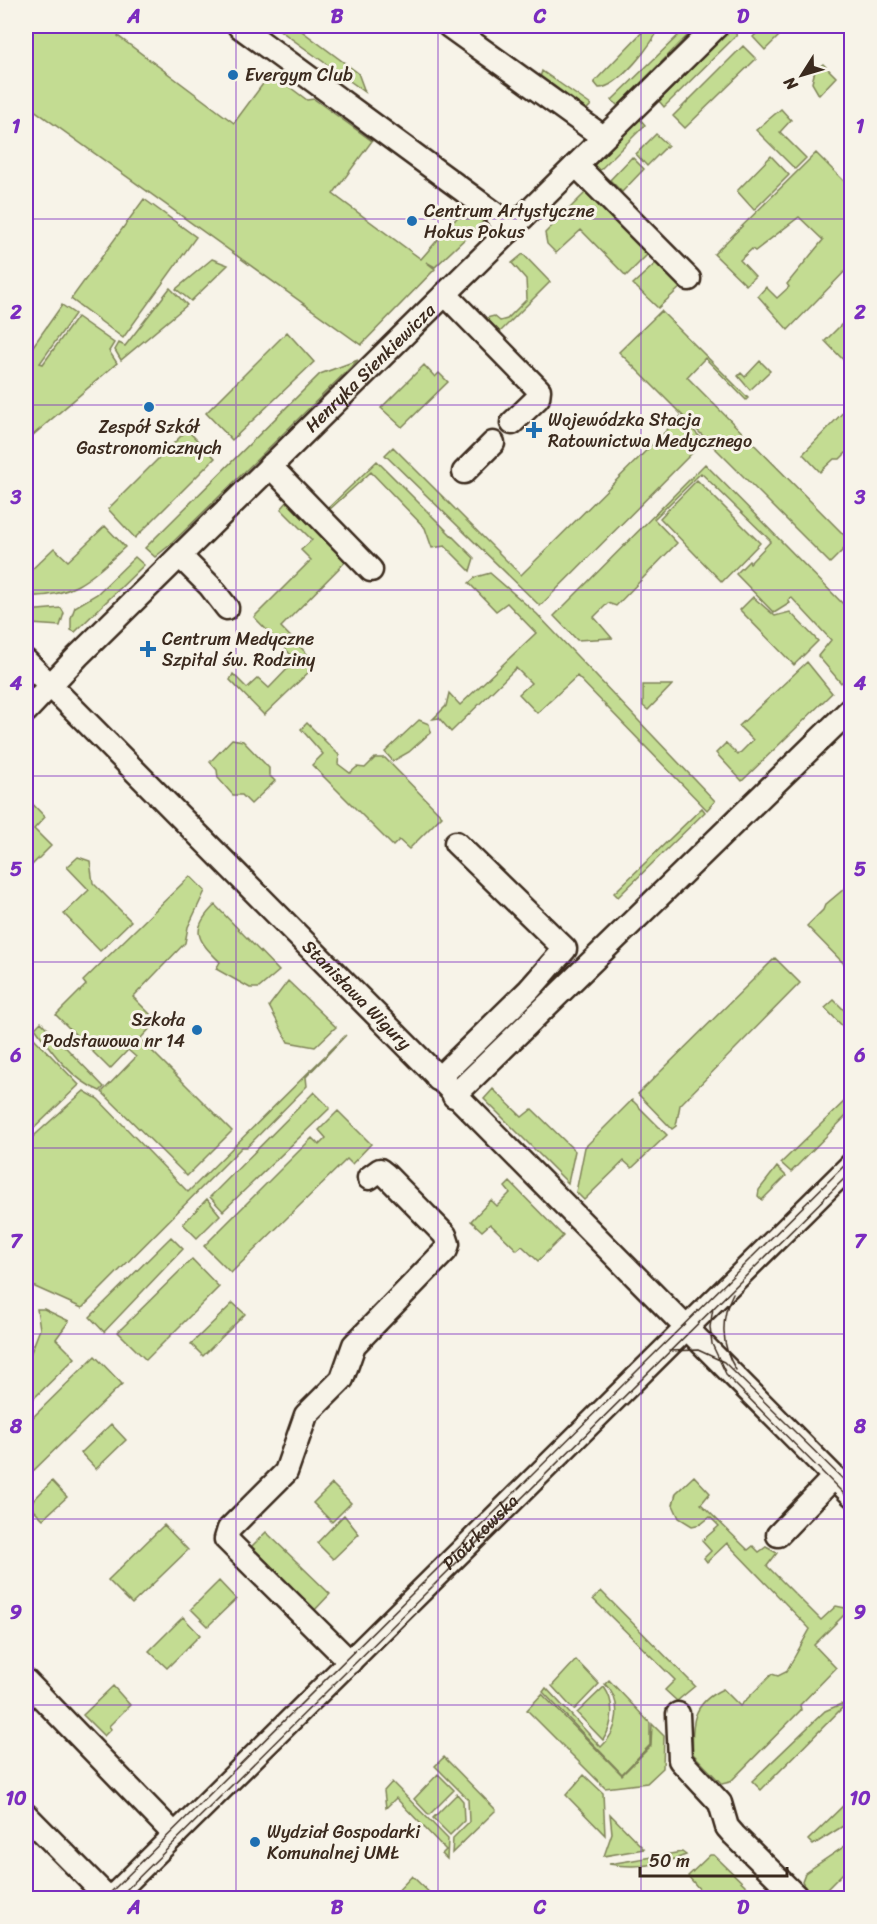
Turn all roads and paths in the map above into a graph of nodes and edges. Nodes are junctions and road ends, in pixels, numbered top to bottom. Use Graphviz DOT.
graph roads {
  1 [pos="239,26"];
  2 [pos="449,26"];
  3 [pos="717,26"];
  4 [pos="603,137"];
  5 [pos="576,165"];
  6 [pos="510,231"];
  7 [pos="689,279"];
  8 [pos="445,294"];
  9 [pos="512,423"];
  10 [pos="493,443"];
  11 [pos="270,466"];
  12 [pos="465,472"];
  13 [pos="180,556"];
  14 [pos="371,570"];
  15 [pos="227,608"];
  16 [pos="26,661"];
  17 [pos="50,684"];
  18 [pos="852,708"];
  19 [pos="26,711"];
  20 [pos="456,843"];
  21 [pos="438,1079"];
  22 [pos="454,1096"];
  23 [pos="852,1164"];
  24 [pos="369,1178"];
  25 [pos="686,1329"];
  26 [pos="834,1477"];
  27 [pos="852,1495"];
  28 [pos="778,1535"];
  29 [pos="350,1662"];
  30 [pos="26,1681"];
  31 [pos="678,1714"];
  32 [pos="26,1815"];
  33 [pos="175,1835"];
  34 [pos="110,1899"];
  35 [pos="798,1899"];
  1 -- 6 [label="street"];
  2 -- 4 [label="street"];
  3 -- 4 [label="street, Henryka Sienkiewicza"];
  4 -- 5 [label="street, Henryka Sienkiewicza"];
  5 -- 6 [label="street, Henryka Sienkiewicza"];
  5 -- 7 [label="street"];
  6 -- 8 [label="street, Henryka Sienkiewicza"];
  8 -- 9 [label="street"];
  8 -- 11 [label="street, Henryka Sienkiewicza"];
  10 -- 12 [label="street"];
  11 -- 13 [label="street, Henryka Sienkiewicza"];
  11 -- 14 [label="street"];
  13 -- 15 [label="street"];
  13 -- 17 [label="street, Henryka Sienkiewicza"];
  16 -- 17 [label="street, Stanisława Wigury"];
  17 -- 19 [label="street, Henryka Sienkiewicza"];
  17 -- 21 [label="street, Stanisława Wigury"];
  18 -- 22 [label="street"];
  20 -- 21 [label="street"];
  21 -- 22 [label="street, Stanisława Wigury"];
  22 -- 25 [label="street, Stanisława Wigury"];
  23 -- 25 [label="street, Piotrkowska"];
  24 -- 29 [label="street"];
  25 -- 26 [label="street, Stanisława Wigury"];
  25 -- 29 [label="street, Piotrkowska"];
  26 -- 27 [label="street, Stanisława Wigury"];
  26 -- 28 [label="street"];
  29 -- 33 [label="street, Piotrkowska"];
  30 -- 33 [label="street"];
  31 -- 35 [label="street"];
  32 -- 34 [label="street"];
  33 -- 34 [label="street, Piotrkowska"];
}
